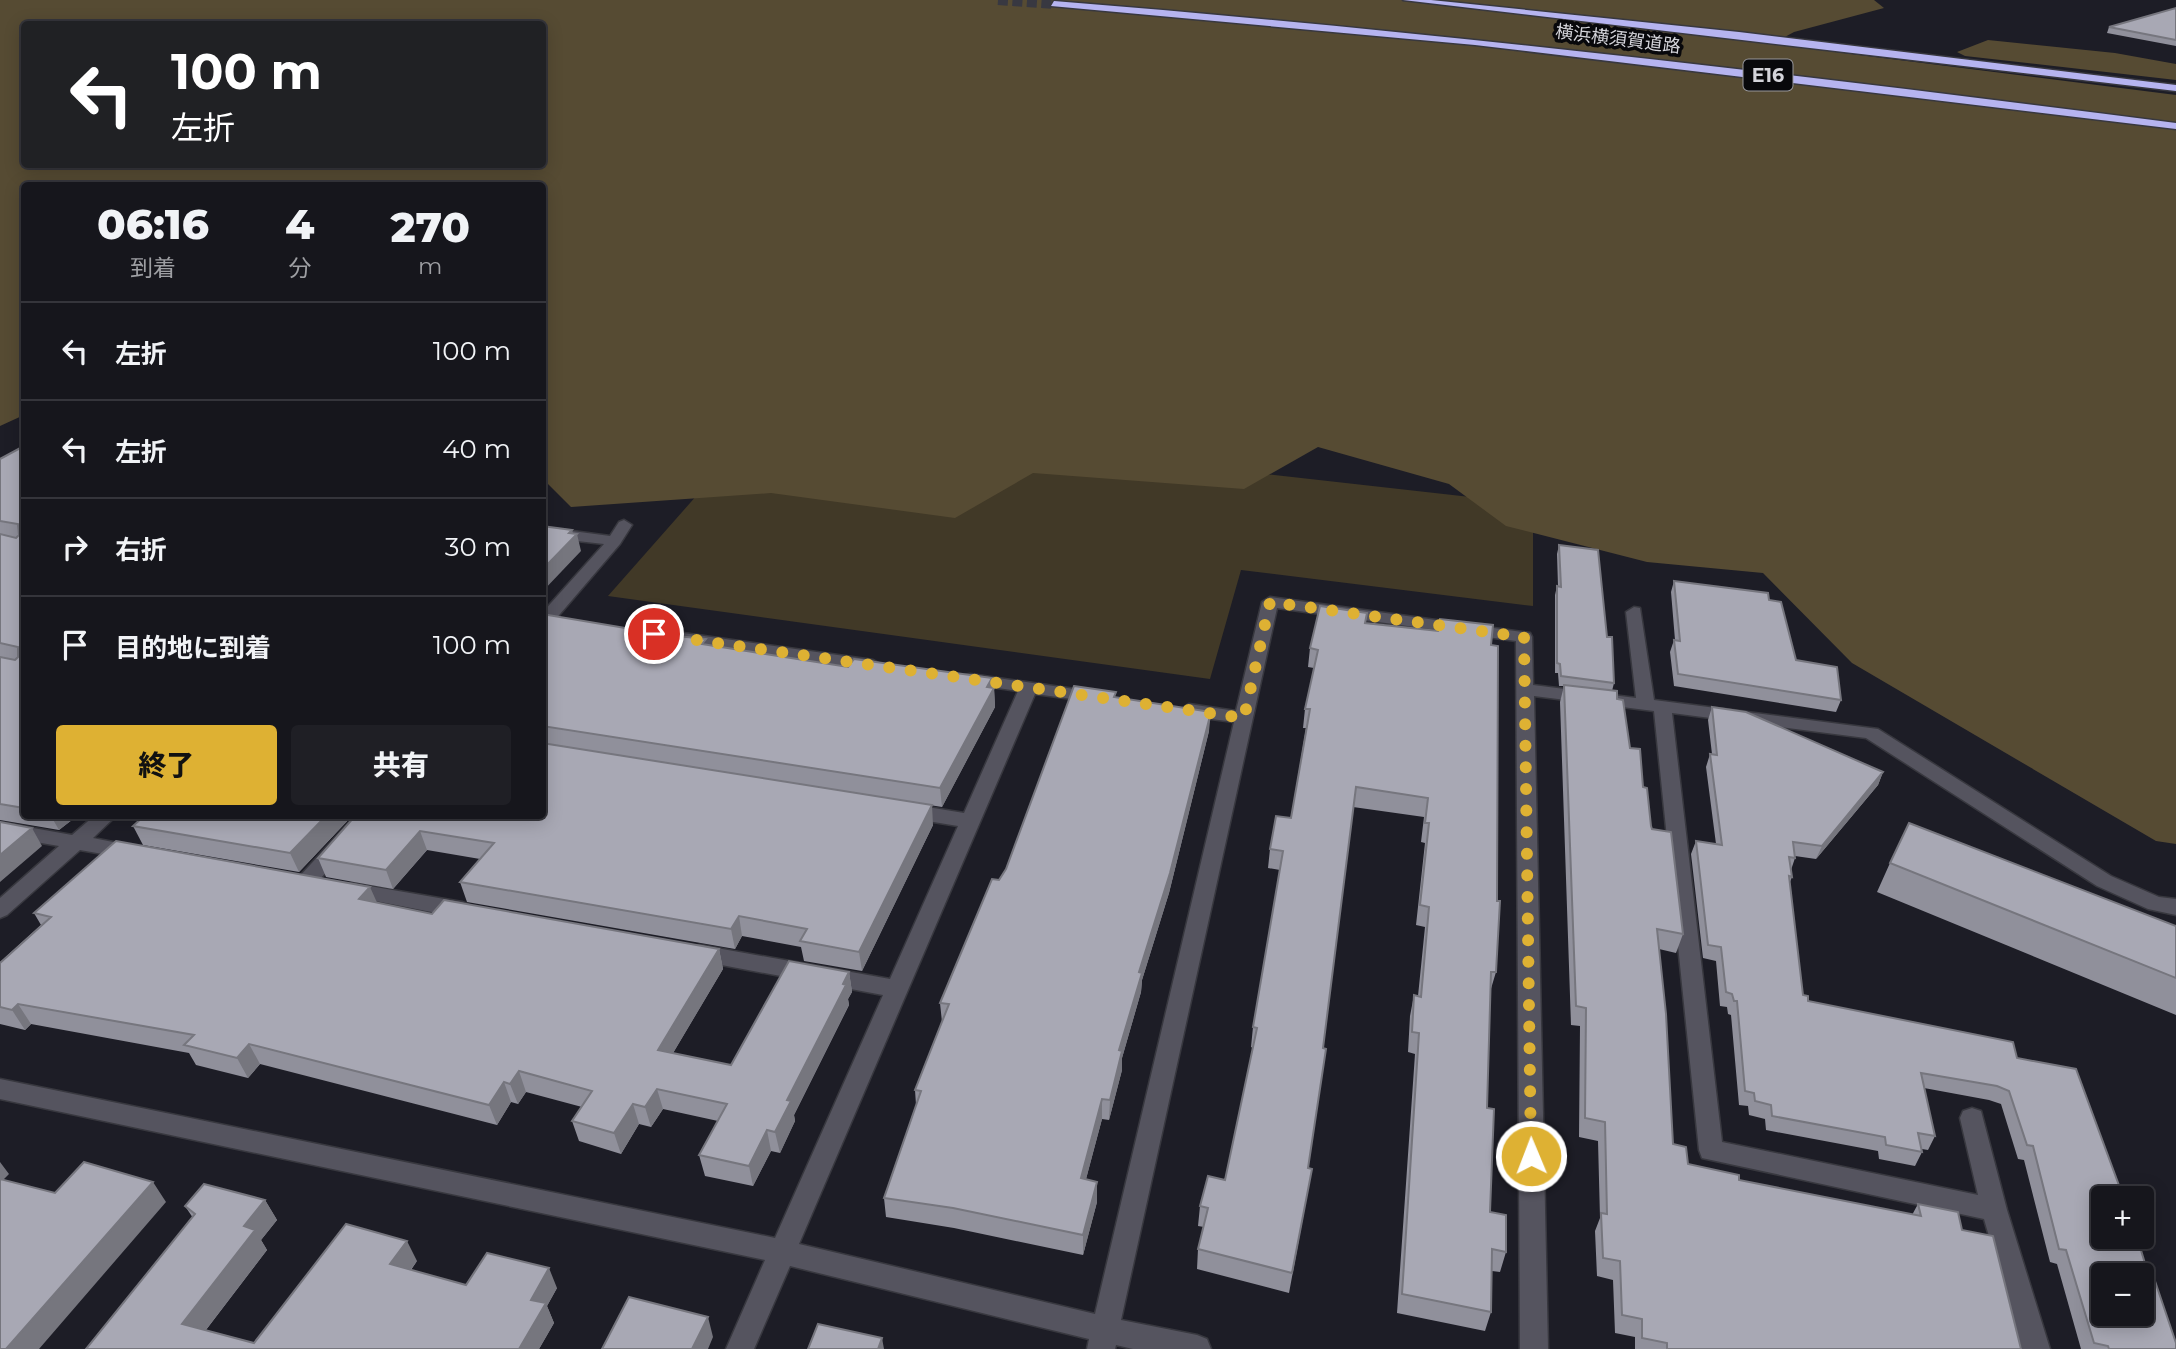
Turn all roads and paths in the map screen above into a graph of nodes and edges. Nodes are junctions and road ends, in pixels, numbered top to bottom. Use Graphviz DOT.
graph roads {
  1 [pos="1407,0"];
  2 [pos="1054,4"];
  3 [pos="2176,88"];
  4 [pos="2176,126"];
  5 [pos="624,525"];
  6 [pos="546,532"];
  7 [pos="615,541"];
  8 [pos="1634,612"];
  9 [pos="550,621"];
  10 [pos="671,637"];
  11 [pos="891,668"];
  12 [pos="946,676"];
  13 [pos="1029,687"];
  14 [pos="1525,689"];
  15 [pos="1110,699"];
  16 [pos="1654,705"];
  17 [pos="1177,708"];
  18 [pos="1244,718"];
  19 [pos="891,808"];
  20 [pos="103,819"];
  21 [pos="363,819"];
  22 [pos="971,821"];
  23 [pos="0,829"];
  24 [pos="76,843"];
  25 [pos="157,856"];
  26 [pos="2176,908"];
  27 [pos="0,910"];
  28 [pos="481,913"];
  29 [pos="683,950"];
  30 [pos="899,989"];
  31 [pos="0,1089"];
  32 [pos="1972,1118"];
  33 [pos="1994,1210"];
  34 [pos="784,1252"];
  35 [pos="1103,1340"];
  36 [pos="740,1349"];
  37 [pos="1197,1349"];
  38 [pos="1534,1349"];
  39 [pos="2036,1349"];
  1 -- 3 [label="highway, 横浜横須賀道路 / E16"];
  2 -- 4 [label="highway, 横浜横須賀道路 / E16"];
  5 -- 7 [label="street"];
  6 -- 7 [label="street"];
  7 -- 9 [label="street"];
  8 -- 16 [label="street"];
  10 -- 11 [label="street"];
  12 -- 13 [label="street"];
  13 -- 15 [label="street"];
  13 -- 22 [label="street"];
  14 -- 16 [label="street"];
  14 -- 18 [label="street"];
  14 -- 38 [label="street"];
  16 -- 26 [label="street"];
  16 -- 33 [label="street"];
  17 -- 18 [label="street"];
  18 -- 35 [label="street"];
  19 -- 22 [label="street"];
  20 -- 24 [label="street"];
  21 -- 28 [label="street"];
  22 -- 30 [label="street"];
  23 -- 24 [label="street"];
  24 -- 25 [label="street"];
  24 -- 27 [label="street"];
  29 -- 30 [label="street"];
  30 -- 34 [label="street"];
  31 -- 34 [label="street"];
  32 -- 33 [label="street"];
  33 -- 39 [label="street"];
  34 -- 35 [label="street"];
  34 -- 36 [label="street"];
  35 -- 37 [label="street"];
}
